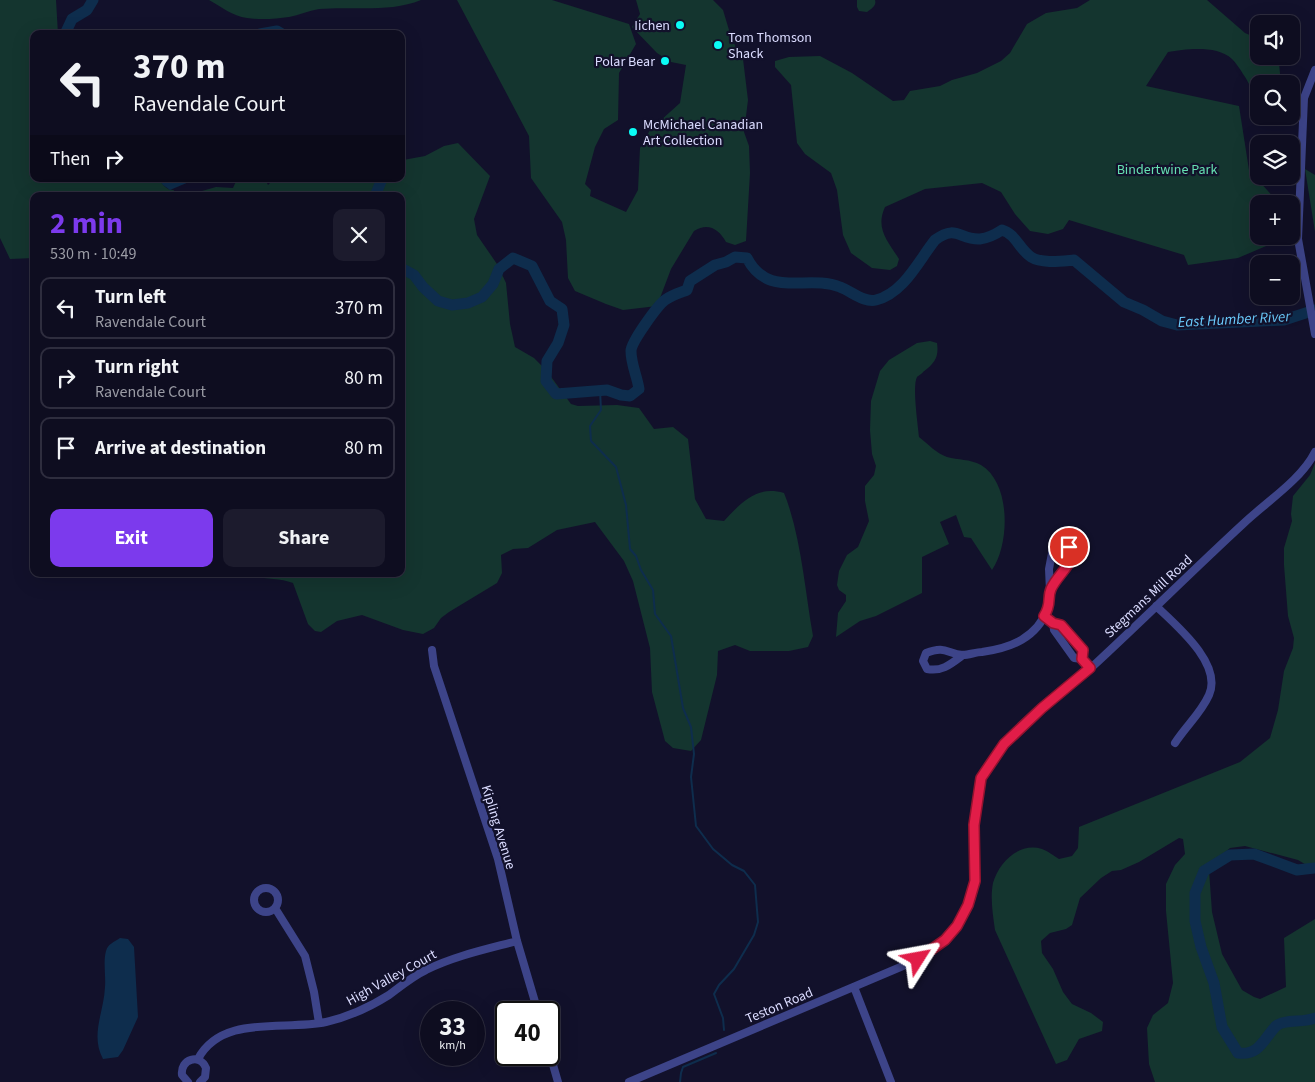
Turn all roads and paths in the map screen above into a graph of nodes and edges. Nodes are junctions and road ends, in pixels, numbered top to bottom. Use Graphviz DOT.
graph roads {
  1 [pos="1315,70"];
  2 [pos="1315,334"];
  3 [pos="1315,452"];
  4 [pos="1050,590"];
  5 [pos="1156,606"];
  6 [pos="1044,616"];
  7 [pos="432,650"];
  8 [pos="963,655"];
  9 [pos="1090,668"];
  10 [pos="1175,742"];
  11 [pos="275,908"];
  12 [pos="517,941"];
  13 [pos="936,948"];
  14 [pos="854,987"];
  15 [pos="535,1001"];
  16 [pos="319,1023"];
  17 [pos="198,1059"];
  18 [pos="553,1066"];
  19 [pos="188,1082"];
  20 [pos="200,1082"];
  21 [pos="558,1082"];
  22 [pos="629,1082"];
  23 [pos="891,1082"];
  1 -- 2 [label="street"];
  3 -- 5 [label="street, Stegmans Mill Road"];
  4 -- 4 [label="street"];
  4 -- 6 [label="street"];
  5 -- 9 [label="street, Stegmans Mill Road"];
  5 -- 10 [label="street"];
  6 -- 8 [label="street"];
  6 -- 9 [label="street"];
  7 -- 12 [label="street, Kipling Avenue"];
  8 -- 8 [label="street"];
  9 -- 13 [label="street, Stegmans Mill Road"];
  11 -- 16 [label="street"];
  12 -- 15 [label="street, Kipling Avenue"];
  12 -- 16 [label="street, High Valley Court"];
  13 -- 14 [label="street, Teston Road"];
  14 -- 22 [label="street, Teston Road"];
  14 -- 23 [label="street"];
  16 -- 17 [label="street, High Valley Court"];
  17 -- 19 [label="street, High Valley Court"];
  17 -- 20 [label="street"];
  18 -- 21 [label="street"];
}
